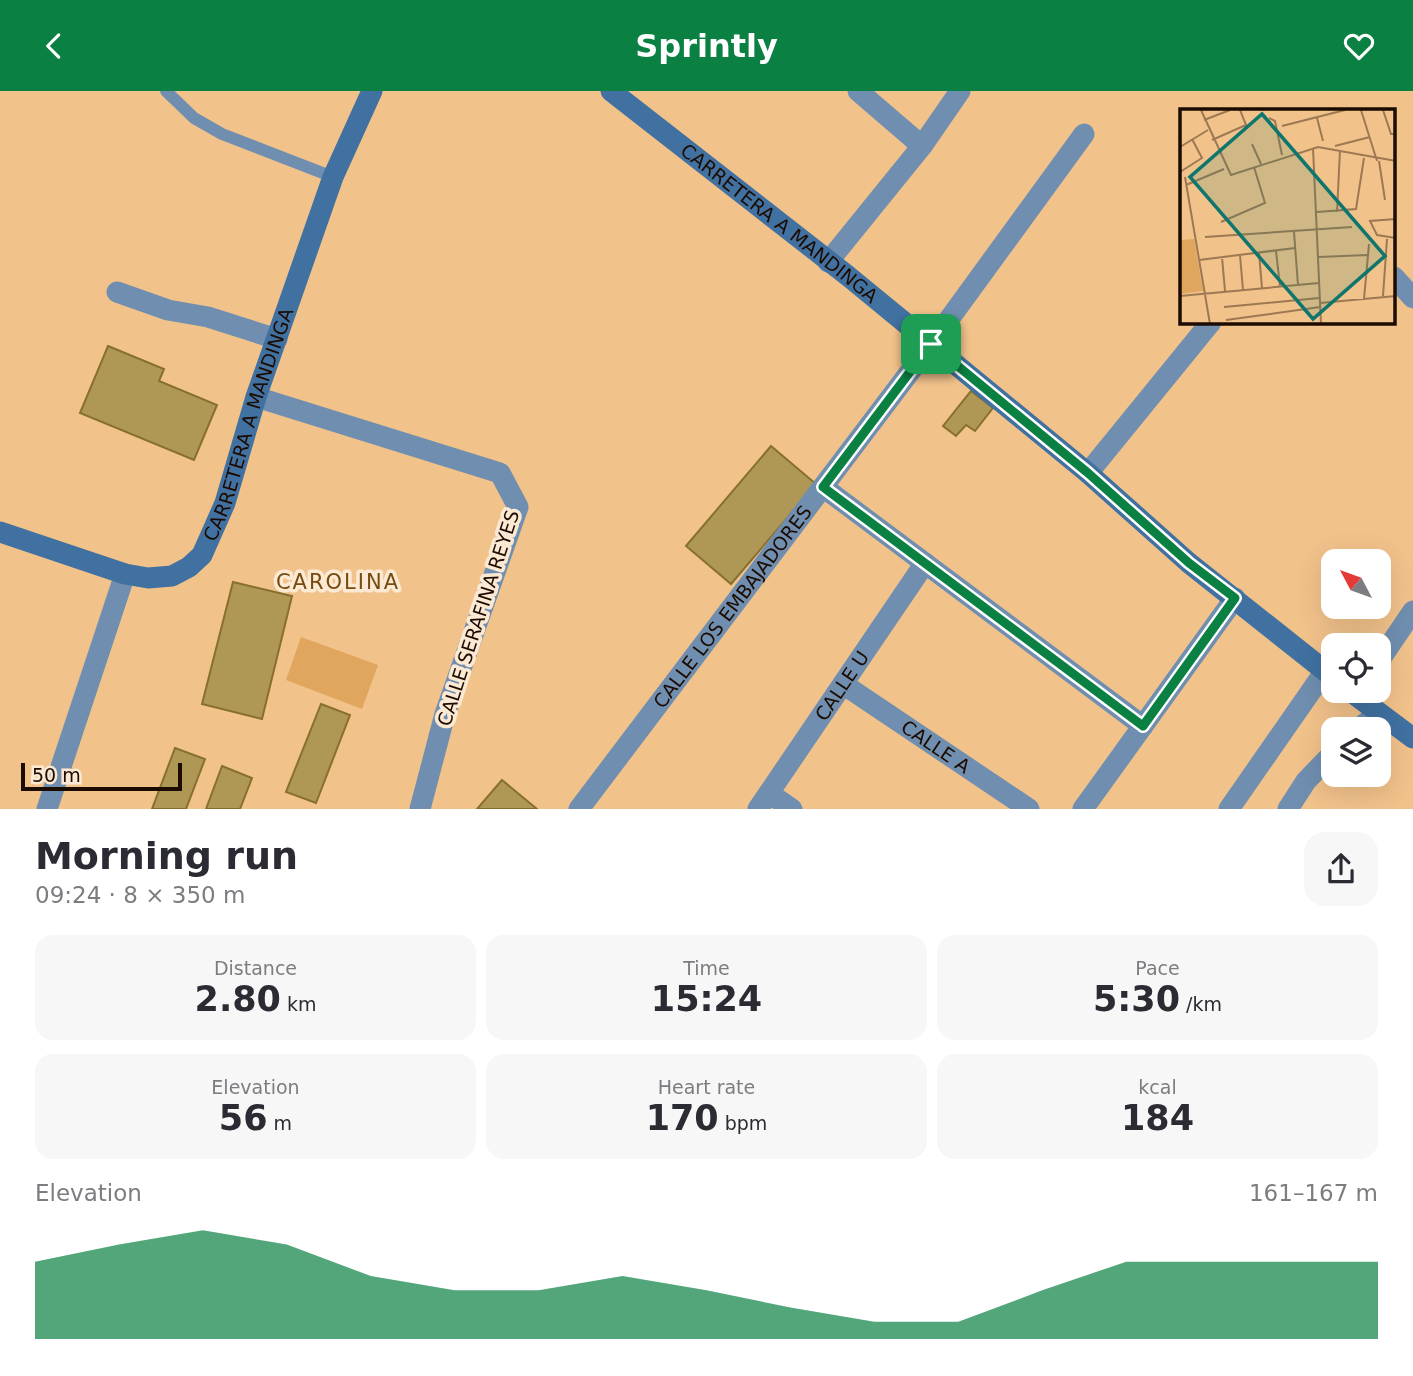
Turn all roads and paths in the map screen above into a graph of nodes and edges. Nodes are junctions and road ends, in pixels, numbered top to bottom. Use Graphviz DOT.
graph roads {
  1 [pos="166,91"];
  2 [pos="372,91"];
  3 [pos="611,91"];
  4 [pos="858,91"];
  5 [pos="960,91"];
  6 [pos="1084,134"];
  7 [pos="922,146"];
  8 [pos="333,177"];
  9 [pos="828,262"];
  10 [pos="1396,280"];
  11 [pos="117,292"];
  12 [pos="1413,298"];
  13 [pos="1209,324"];
  14 [pos="277,339"];
  15 [pos="931,344"];
  16 [pos="256,397"];
  17 [pos="1088,473"];
  18 [pos="823,487"];
  19 [pos="0,532"];
  20 [pos="925,563"];
  21 [pos="125,574"];
  22 [pos="1235,598"];
  23 [pos="1413,611"];
  24 [pos="1391,643"];
  25 [pos="1321,668"];
  26 [pos="843,684"];
  27 [pos="1321,686"];
  28 [pos="1366,703"];
  29 [pos="1378,713"];
  30 [pos="1373,717"];
  31 [pos="1143,726"];
  32 [pos="1413,738"];
  33 [pos="1321,766"];
  34 [pos="764,801"];
  35 [pos="47,809"];
  36 [pos="420,809"];
  37 [pos="579,809"];
  38 [pos="792,809"];
  39 [pos="1029,809"];
  40 [pos="1083,809"];
  41 [pos="1229,809"];
  42 [pos="1288,809"];
  1 -- 8 [label="lane"];
  2 -- 8 [label="street, CARRETERA A MANDINGA"];
  3 -- 9 [label="street, CARRETERA A MANDINGA"];
  4 -- 7 [label="street"];
  5 -- 7 [label="street"];
  6 -- 15 [label="street, CALLE LOS EMBAJADORES"];
  7 -- 9 [label="street"];
  8 -- 14 [label="street, CARRETERA A MANDINGA"];
  9 -- 15 [label="street, CARRETERA A MANDINGA"];
  10 -- 12 [label="street"];
  11 -- 14 [label="street"];
  13 -- 17 [label="street"];
  14 -- 16 [label="street, CARRETERA A MANDINGA"];
  15 -- 17 [label="street, CARRETERA A MANDINGA"];
  15 -- 18 [label="street, CALLE LOS EMBAJADORES"];
  16 -- 21 [label="street, CARRETERA A MANDINGA"];
  16 -- 36 [label="street, CALLE SERAFINA REYES"];
  17 -- 22 [label="street, CARRETERA A MANDINGA"];
  18 -- 20 [label="street"];
  18 -- 37 [label="street, CALLE LOS EMBAJADORES"];
  19 -- 21 [label="street, CARRETERA A MANDINGA"];
  20 -- 26 [label="street, CALLE U"];
  20 -- 31 [label="street"];
  21 -- 35 [label="street"];
  22 -- 25 [label="street, CARRETERA A MANDINGA"];
  22 -- 31 [label="street"];
  23 -- 24 [label="street"];
  26 -- 34 [label="street, CALLE U"];
  26 -- 39 [label="street, CALLE A"];
  27 -- 41 [label="street"];
  28 -- 29 [label="street"];
  29 -- 30 [label="street"];
  29 -- 32 [label="street"];
  31 -- 40 [label="street"];
  33 -- 42 [label="street"];
  34 -- 38 [label="street"];
}
